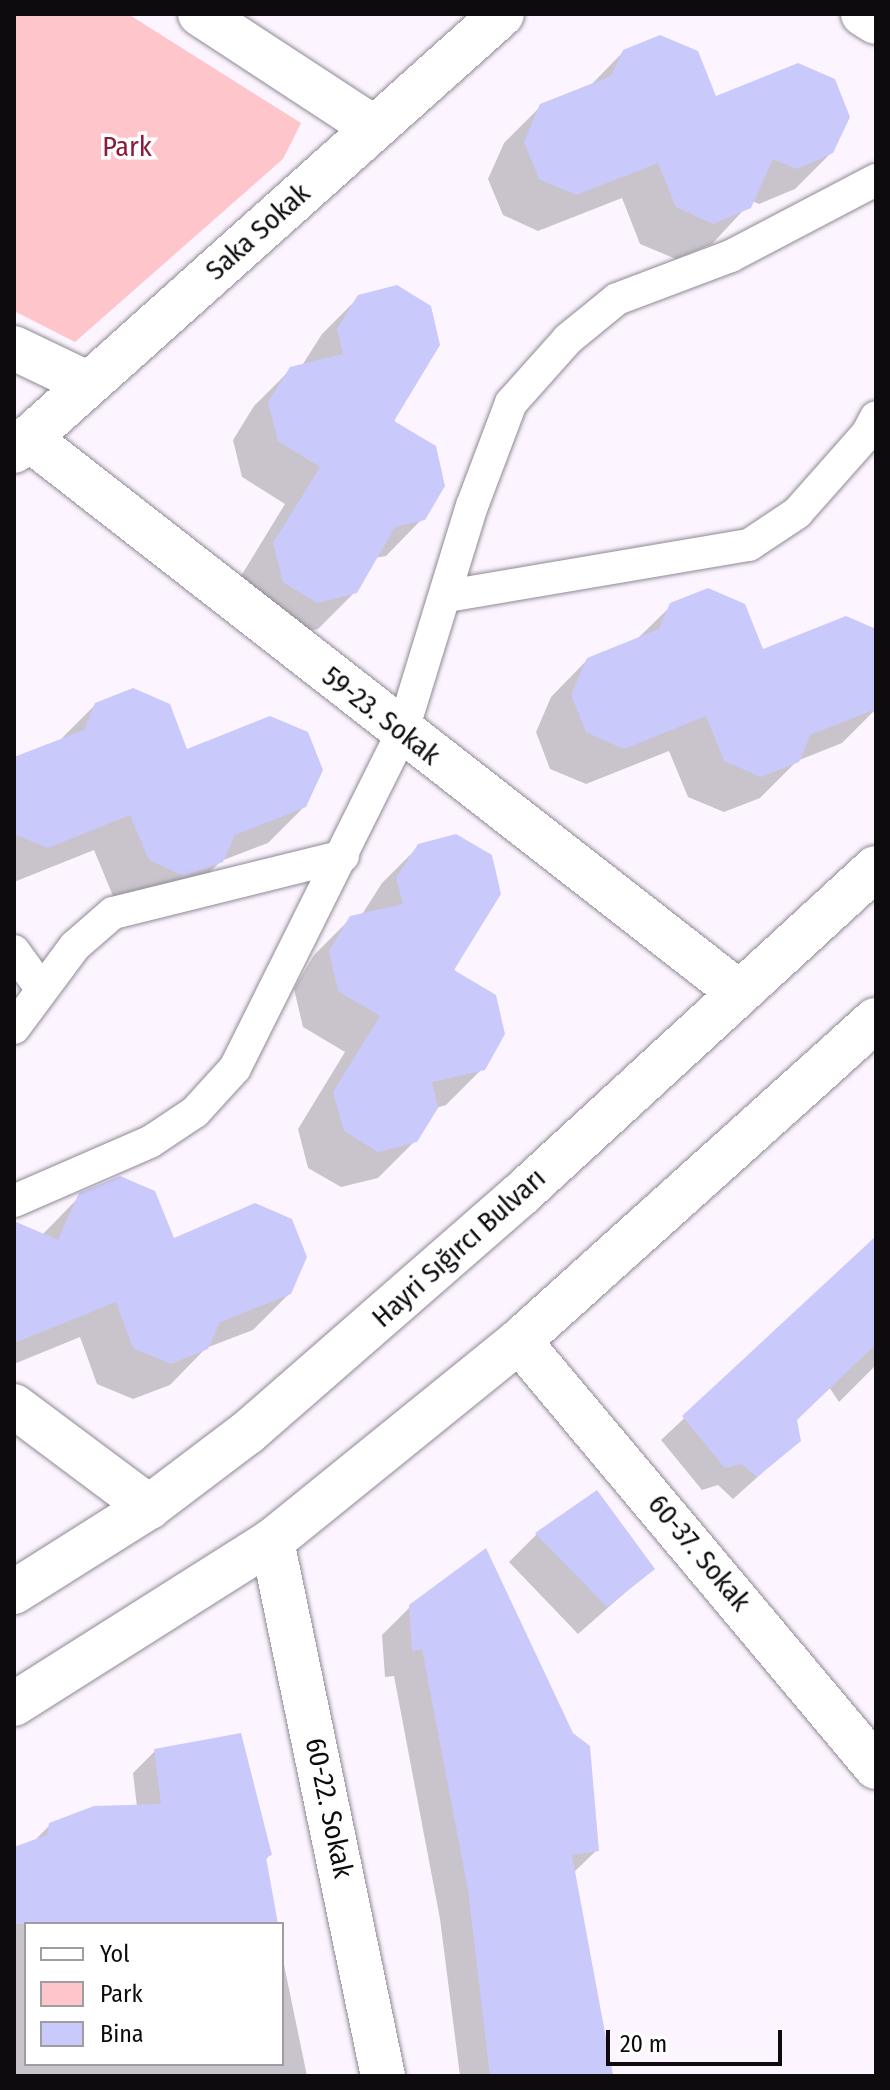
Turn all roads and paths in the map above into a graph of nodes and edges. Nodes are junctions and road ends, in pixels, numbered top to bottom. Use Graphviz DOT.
graph roads {
  1 [pos="200,14"];
  2 [pos="502,14"];
  3 [pos="863,14"];
  4 [pos="876,22"];
  5 [pos="374,128"];
  6 [pos="876,180"];
  7 [pos="14,348"];
  8 [pos="87,383"];
  9 [pos="876,417"];
  10 [pos="21,444"];
  11 [pos="447,596"];
  12 [pos="402,733"];
  13 [pos="343,856"];
  14 [pos="876,868"];
  15 [pos="14,951"];
  16 [pos="40,987"];
  17 [pos="737,991"];
  18 [pos="876,1020"];
  19 [pos="14,1028"];
  20 [pos="14,1201"];
  21 [pos="519,1341"];
  22 [pos="14,1406"];
  23 [pos="149,1507"];
  24 [pos="272,1541"];
  25 [pos="14,1592"];
  26 [pos="14,1704"];
  27 [pos="876,1767"];
  28 [pos="383,2076"];
  1 -- 5 [label="street"];
  2 -- 5 [label="street, Saka Sokak"];
  3 -- 4 [label="street"];
  5 -- 8 [label="street, Saka Sokak"];
  6 -- 11 [label="lane"];
  7 -- 8 [label="street"];
  8 -- 10 [label="street, Saka Sokak"];
  9 -- 11 [label="lane"];
  10 -- 12 [label="street, 59-23. Sokak"];
  11 -- 12 [label="lane"];
  12 -- 13 [label="lane"];
  12 -- 17 [label="street, 59-23. Sokak"];
  13 -- 16 [label="lane"];
  13 -- 20 [label="lane"];
  14 -- 17 [label="street, Hayri Sığırcı Bulvarı"];
  15 -- 16 [label="lane"];
  16 -- 19 [label="lane"];
  17 -- 23 [label="street, Hayri Sığırcı Bulvarı"];
  18 -- 21 [label="street"];
  21 -- 24 [label="street"];
  21 -- 27 [label="street, 60-37. Sokak"];
  22 -- 23 [label="street"];
  23 -- 25 [label="street, Hayri Sığırcı Bulvarı"];
  24 -- 26 [label="street"];
  24 -- 28 [label="street, 60-22. Sokak"];
}
